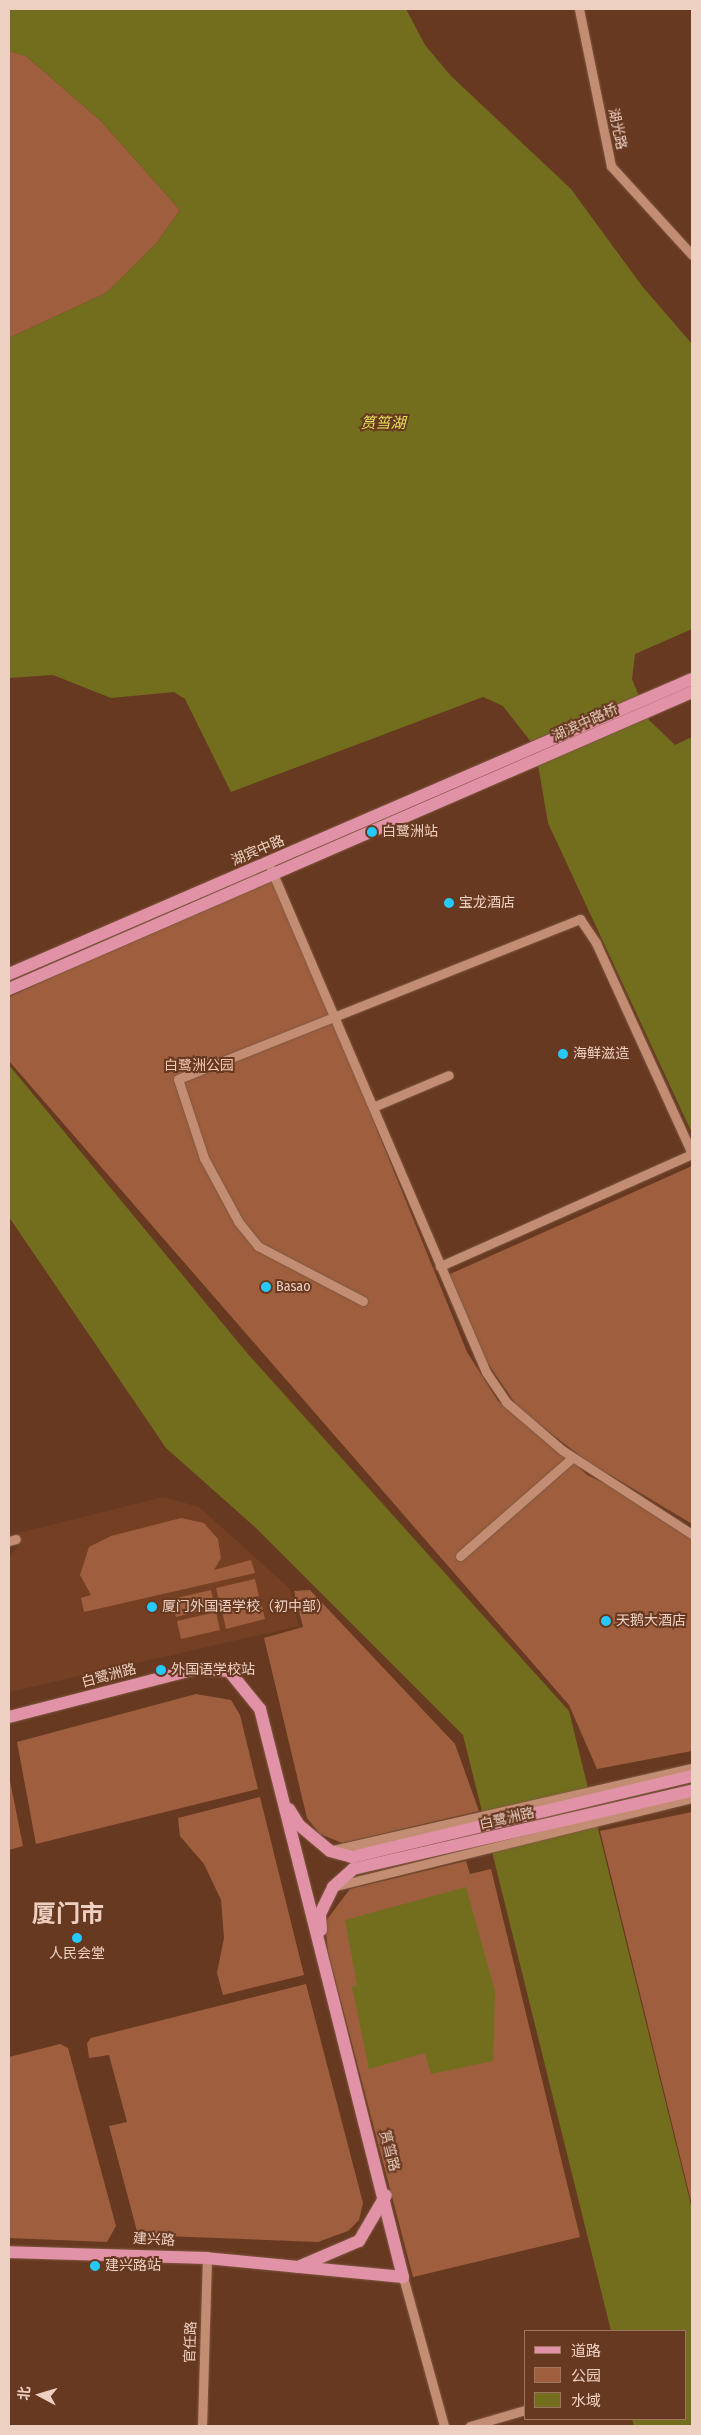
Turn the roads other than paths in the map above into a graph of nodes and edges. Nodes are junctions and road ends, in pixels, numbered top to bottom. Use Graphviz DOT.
graph roads {
  1 [pos="578,9"];
  2 [pos="692,256"];
  3 [pos="692,679"];
  4 [pos="692,692"];
  5 [pos="653,703"];
  6 [pos="523,760"];
  7 [pos="271,869"];
  8 [pos="9,974"];
  9 [pos="9,989"];
  10 [pos="335,1017"];
  11 [pos="449,1075"];
  12 [pos="373,1107"];
  13 [pos="440,1266"];
  14 [pos="363,1301"];
  15 [pos="572,1458"];
  16 [pos="692,1534"];
  17 [pos="460,1556"];
  18 [pos="9,1717"];
  19 [pos="692,1768"];
  20 [pos="692,1776"];
  21 [pos="692,1791"];
  22 [pos="594,1794"];
  23 [pos="281,1796"];
  24 [pos="692,1798"];
  25 [pos="600,1818"];
  26 [pos="304,1883"];
  27 [pos="323,1957"];
  28 [pos="386,2195"];
  29 [pos="9,2252"];
  30 [pos="207,2258"];
  31 [pos="298,2268"];
  32 [pos="403,2277"];
  33 [pos="524,2410"];
  34 [pos="202,2426"];
  35 [pos="444,2426"];
  36 [pos="470,2426"];
  1 -- 2 [label="street, 湖光路"];
  3 -- 5 [label="main road"];
  4 -- 5 [label="main road"];
  5 -- 6 [label="main road, 湖滨中路桥"];
  6 -- 7 [label="main road, 湖宾中路"];
  7 -- 8 [label="main road, 湖宾中路"];
  7 -- 9 [label="main road"];
  7 -- 10 [label="street"];
  10 -- 12 [label="street"];
  10 -- 13 [label="street"];
  10 -- 14 [label="street"];
  11 -- 12 [label="street"];
  12 -- 13 [label="street"];
  13 -- 15 [label="street"];
  15 -- 16 [label="street"];
  15 -- 17 [label="street"];
  18 -- 23 [label="main road, 白鹭洲路"];
  19 -- 22 [label="street, 白鹭洲路"];
  20 -- 22 [label="main road, 白鹭洲路"];
  21 -- 25 [label="main road, 白鹭洲路"];
  22 -- 23 [label="main road, 白鹭洲路"];
  23 -- 26 [label="main road, 白鹭洲路"];
  24 -- 25 [label="street, 白鹭洲路"];
  25 -- 27 [label="main road, 白鹭洲路"];
  26 -- 27 [label="main road, 筼筜路"];
  27 -- 28 [label="main road, 筼筜路"];
  28 -- 31 [label="main road"];
  28 -- 32 [label="main road, 筼筜路"];
  29 -- 30 [label="main road, 建兴路"];
  30 -- 31 [label="main road, 建兴路"];
  30 -- 34 [label="street, 官任路"];
  31 -- 32 [label="main road, 建兴路"];
  32 -- 35 [label="street, 筼筜路"];
  33 -- 36 [label="street"];
}
